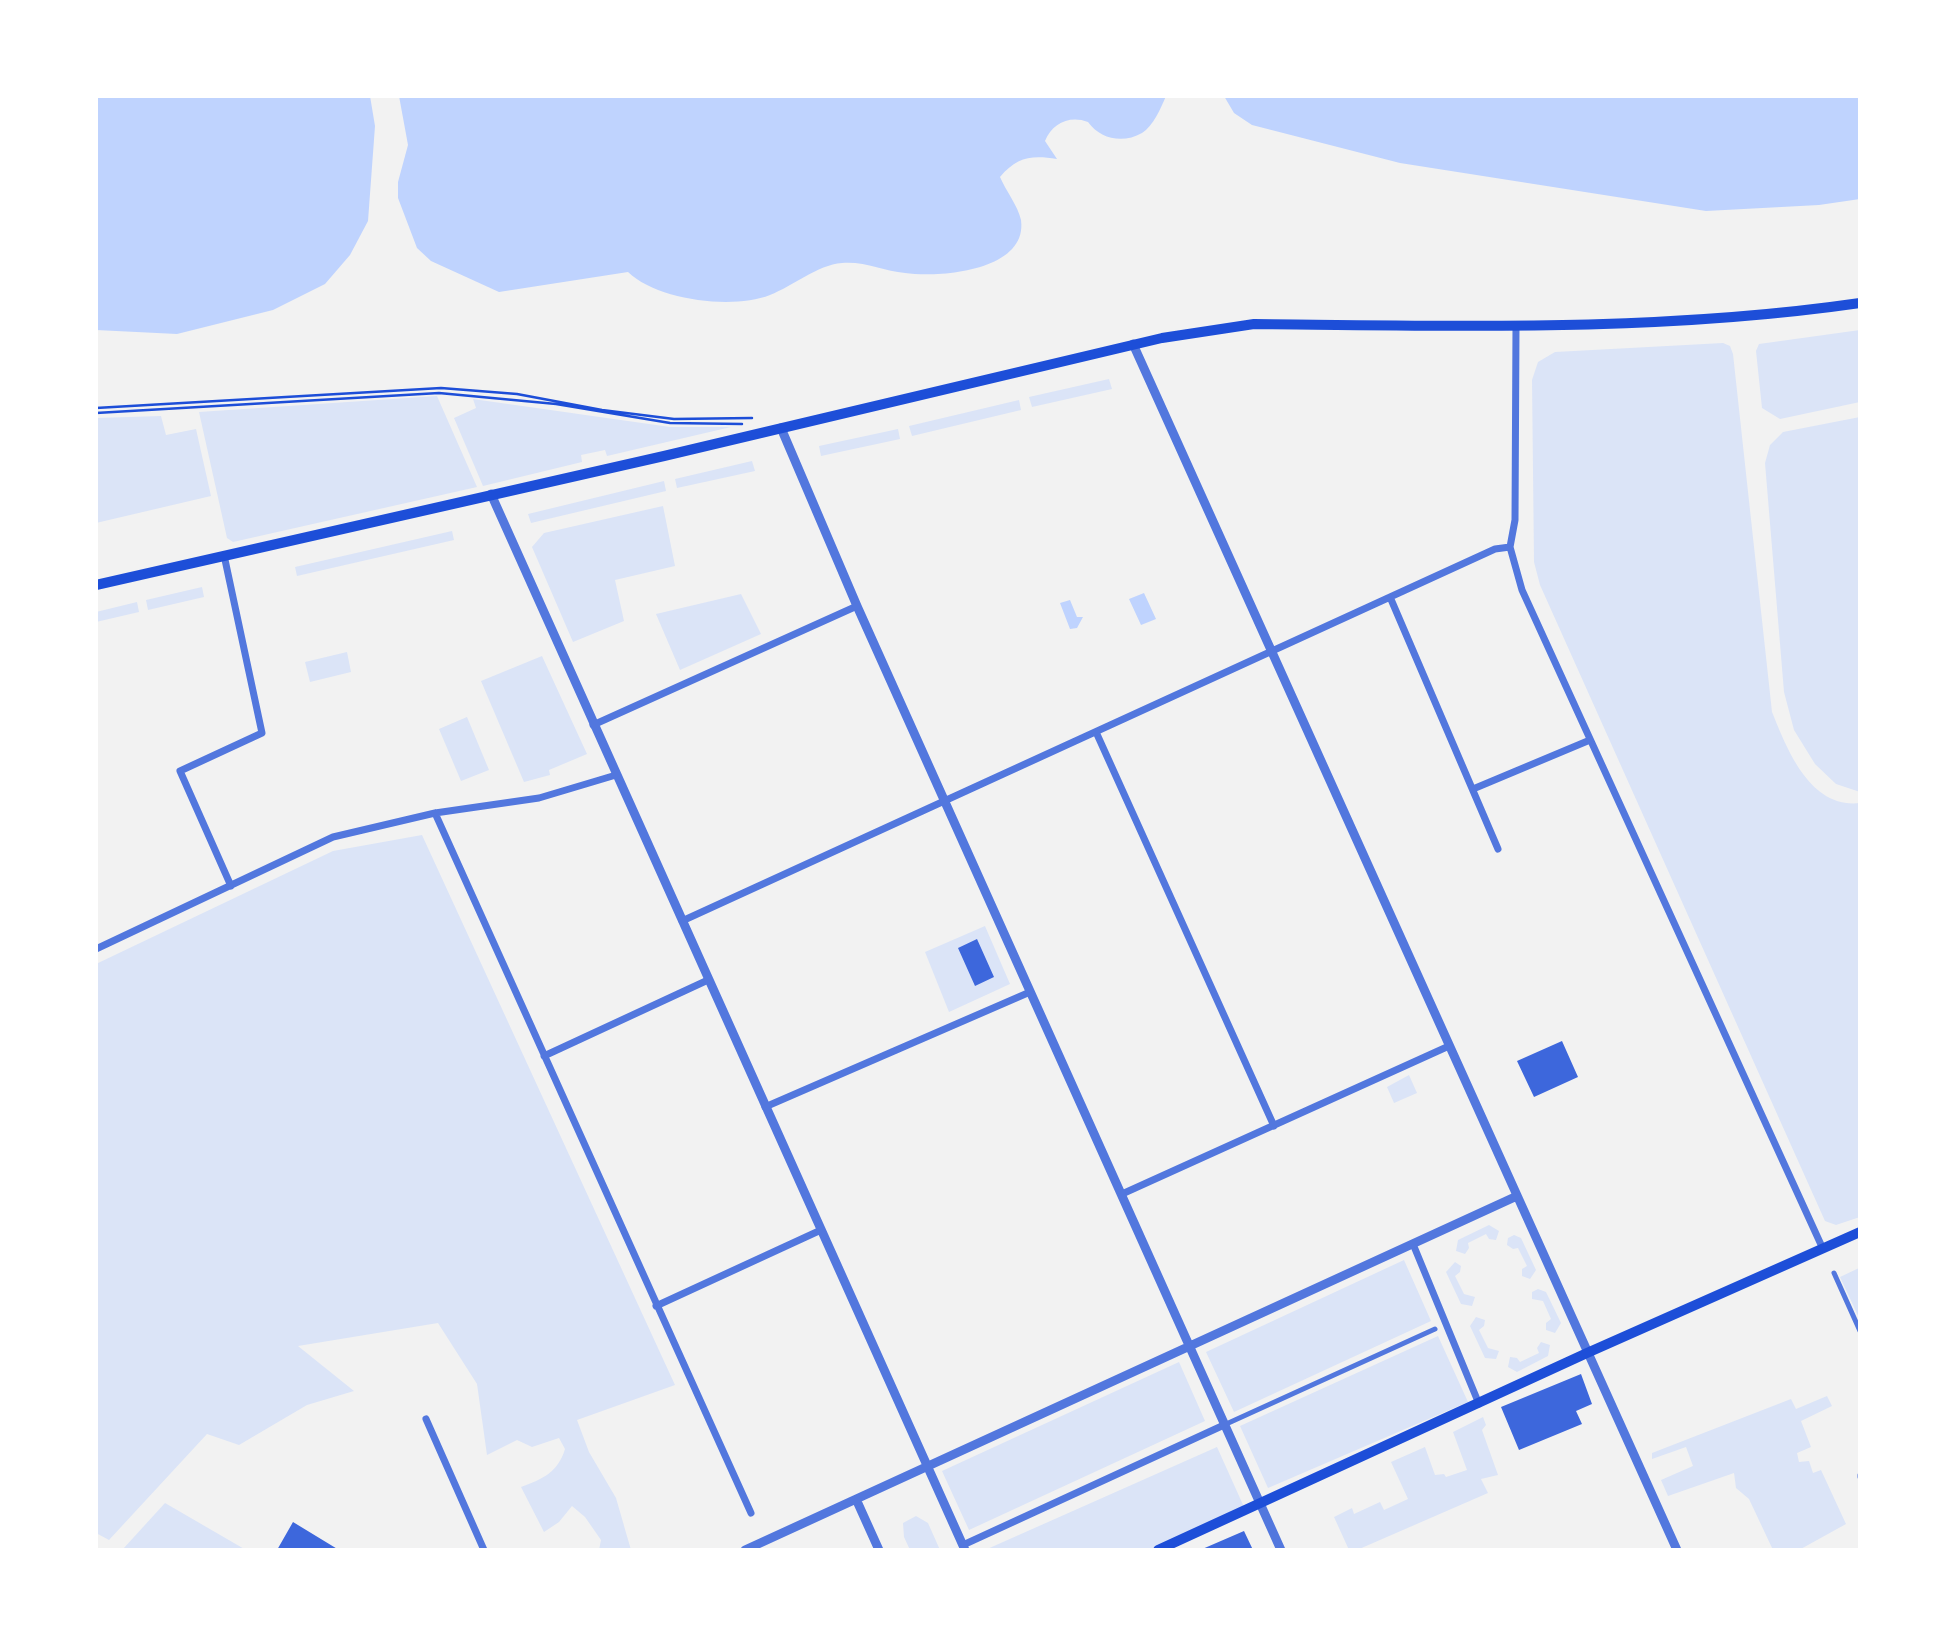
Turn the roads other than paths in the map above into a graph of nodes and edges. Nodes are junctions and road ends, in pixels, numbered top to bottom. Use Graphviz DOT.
graph roads {
  1 [pos="1860,303"];
  2 [pos="1516,326"];
  3 [pos="1133,345"];
  4 [pos="781,428"];
  5 [pos="491,494"];
  6 [pos="1510,547"];
  7 [pos="224,555"];
  8 [pos="96,585"];
  9 [pos="1390,597"];
  10 [pos="857,606"];
  11 [pos="1270,652"];
  12 [pos="593,724"];
  13 [pos="1096,732"];
  14 [pos="1590,740"];
  15 [pos="616,775"];
  16 [pos="1473,789"];
  17 [pos="945,801"];
  18 [pos="435,813"];
  19 [pos="1497,849"];
  20 [pos="231,886"];
  21 [pos="682,921"];
  22 [pos="96,949"];
  23 [pos="708,980"];
  24 [pos="1030,992"];
  25 [pos="1449,1046"];
  26 [pos="544,1056"];
  27 [pos="765,1107"];
  28 [pos="1274,1126"];
  29 [pos="1122,1194"];
  30 [pos="1517,1196"];
  31 [pos="821,1230"];
  32 [pos="1859,1234"];
  33 [pos="1413,1244"];
  34 [pos="1823,1249"];
  35 [pos="1834,1273"];
  36 [pos="656,1306"];
  37 [pos="1435,1329"];
  38 [pos="1860,1331"];
  39 [pos="1189,1346"];
  40 [pos="1587,1353"];
  41 [pos="1479,1404"];
  42 [pos="426,1419"];
  43 [pos="1224,1425"];
  44 [pos="927,1467"];
  45 [pos="856,1499"];
  46 [pos="1259,1503"];
  47 [pos="751,1513"];
  48 [pos="964,1547"];
  49 [pos="484,1550"];
  50 [pos="745,1550"];
  51 [pos="879,1550"];
  52 [pos="1158,1550"];
  53 [pos="1281,1550"];
  54 [pos="1676,1550"];
  1 -- 2 [label="main road"];
  2 -- 3 [label="main road"];
  2 -- 6 [label="street"];
  3 -- 4 [label="main road"];
  3 -- 11 [label="street"];
  4 -- 5 [label="main road"];
  4 -- 10 [label="street"];
  5 -- 7 [label="main road"];
  5 -- 12 [label="street"];
  6 -- 9 [label="street"];
  6 -- 14 [label="street"];
  7 -- 8 [label="main road"];
  7 -- 20 [label="street"];
  9 -- 11 [label="street"];
  9 -- 16 [label="street"];
  10 -- 12 [label="street"];
  10 -- 17 [label="street"];
  11 -- 13 [label="street"];
  11 -- 25 [label="street"];
  12 -- 15 [label="street"];
  13 -- 17 [label="street"];
  13 -- 28 [label="street"];
  14 -- 16 [label="street"];
  14 -- 34 [label="street"];
  15 -- 18 [label="street"];
  15 -- 21 [label="street"];
  16 -- 19 [label="street"];
  17 -- 21 [label="street"];
  17 -- 24 [label="street"];
  18 -- 20 [label="street"];
  18 -- 26 [label="street"];
  20 -- 22 [label="street"];
  21 -- 23 [label="street"];
  23 -- 26 [label="street"];
  23 -- 27 [label="street"];
  24 -- 27 [label="street"];
  24 -- 29 [label="street"];
  25 -- 28 [label="street"];
  25 -- 30 [label="street"];
  26 -- 36 [label="street"];
  27 -- 31 [label="street"];
  28 -- 29 [label="street"];
  29 -- 39 [label="street"];
  30 -- 33 [label="street"];
  30 -- 40 [label="street"];
  31 -- 36 [label="street"];
  31 -- 44 [label="street"];
  32 -- 34 [label="main road"];
  33 -- 39 [label="street"];
  33 -- 41 [label="street"];
  34 -- 40 [label="main road"];
  35 -- 38 [label="street"];
  36 -- 47 [label="street"];
  37 -- 43 [label="street"];
  39 -- 43 [label="street"];
  39 -- 44 [label="street"];
  40 -- 41 [label="main road"];
  40 -- 54 [label="street"];
  41 -- 46 [label="main road"];
  42 -- 49 [label="street"];
  43 -- 46 [label="street"];
  43 -- 48 [label="street"];
  44 -- 45 [label="street"];
  44 -- 48 [label="street"];
  45 -- 50 [label="street"];
  45 -- 51 [label="street"];
  46 -- 52 [label="main road"];
  46 -- 53 [label="street"];
}
